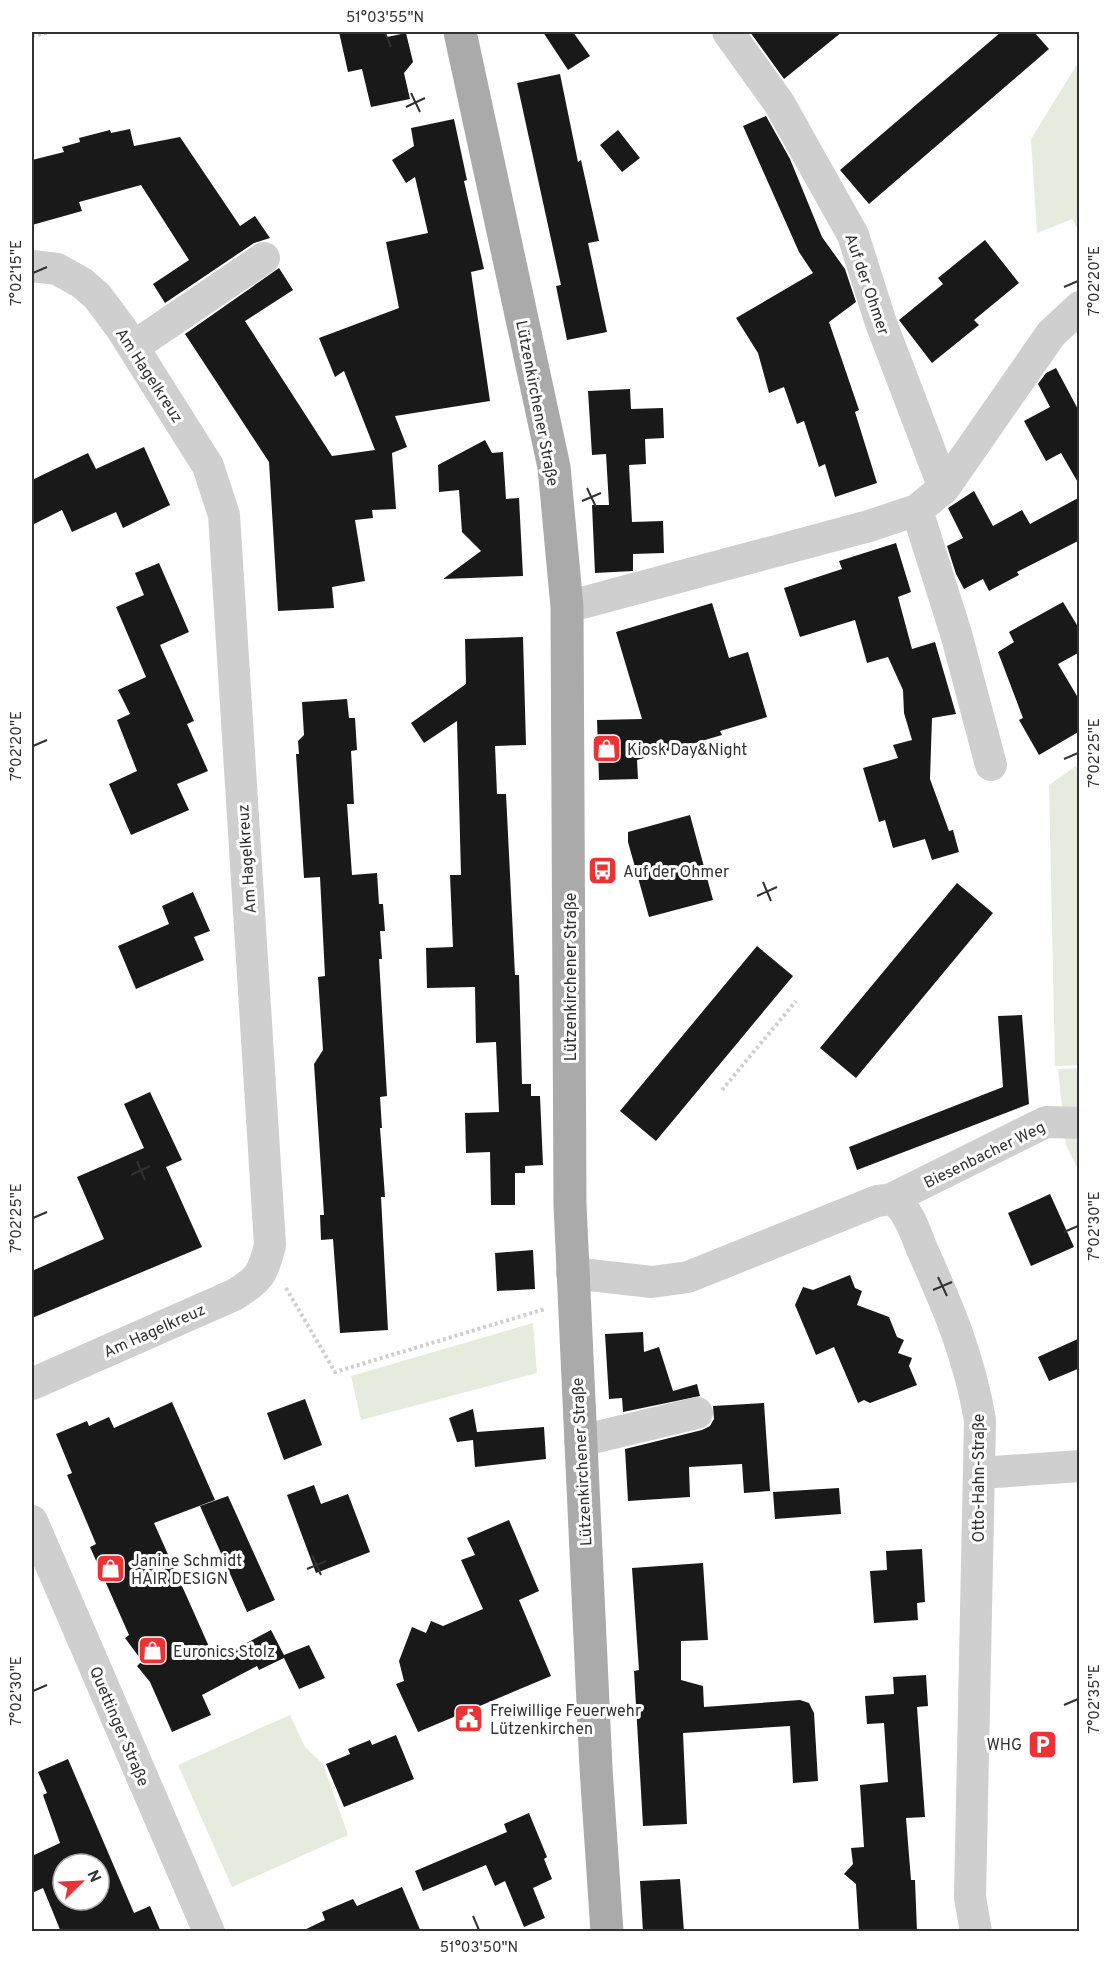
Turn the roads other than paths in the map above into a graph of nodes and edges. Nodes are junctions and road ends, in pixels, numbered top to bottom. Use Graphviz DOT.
graph roads {
  1 [pos="460,32"];
  2 [pos="728,32"];
  3 [pos="264,258"];
  4 [pos="32,266"];
  5 [pos="1080,307"];
  6 [pos="133,347"];
  7 [pos="944,488"];
  8 [pos="917,510"];
  9 [pos="567,607"];
  10 [pos="991,765"];
  11 [pos="1080,1123"];
  12 [pos="891,1199"];
  13 [pos="573,1287"];
  14 [pos="32,1384"];
  15 [pos="697,1413"];
  16 [pos="580,1441"];
  17 [pos="1080,1466"];
  18 [pos="980,1473"];
  19 [pos="32,1521"];
  20 [pos="209,1932"];
  21 [pos="607,1932"];
  22 [pos="976,1932"];
  1 -- 9 [label="main road, Lützenkirchener Straße"];
  2 -- 7 [label="street, Auf der Ohmer"];
  3 -- 6 [label="street"];
  4 -- 6 [label="street, Am Hagelkreuz"];
  5 -- 7 [label="street"];
  6 -- 14 [label="street, Am Hagelkreuz"];
  7 -- 8 [label="street"];
  8 -- 9 [label="street"];
  8 -- 10 [label="street"];
  9 -- 13 [label="main road, Lützenkirchener Straße"];
  11 -- 12 [label="street, Biesenbacher Weg"];
  12 -- 13 [label="street"];
  12 -- 18 [label="street, Otto-Hahn-Straße"];
  13 -- 16 [label="main road, Lützenkirchener Straße"];
  15 -- 16 [label="street"];
  16 -- 21 [label="main road, Lützenkirchener Straße"];
  17 -- 18 [label="street"];
  18 -- 22 [label="street, Otto-Hahn-Straße"];
  19 -- 20 [label="street, Quettinger Straße"];
}
